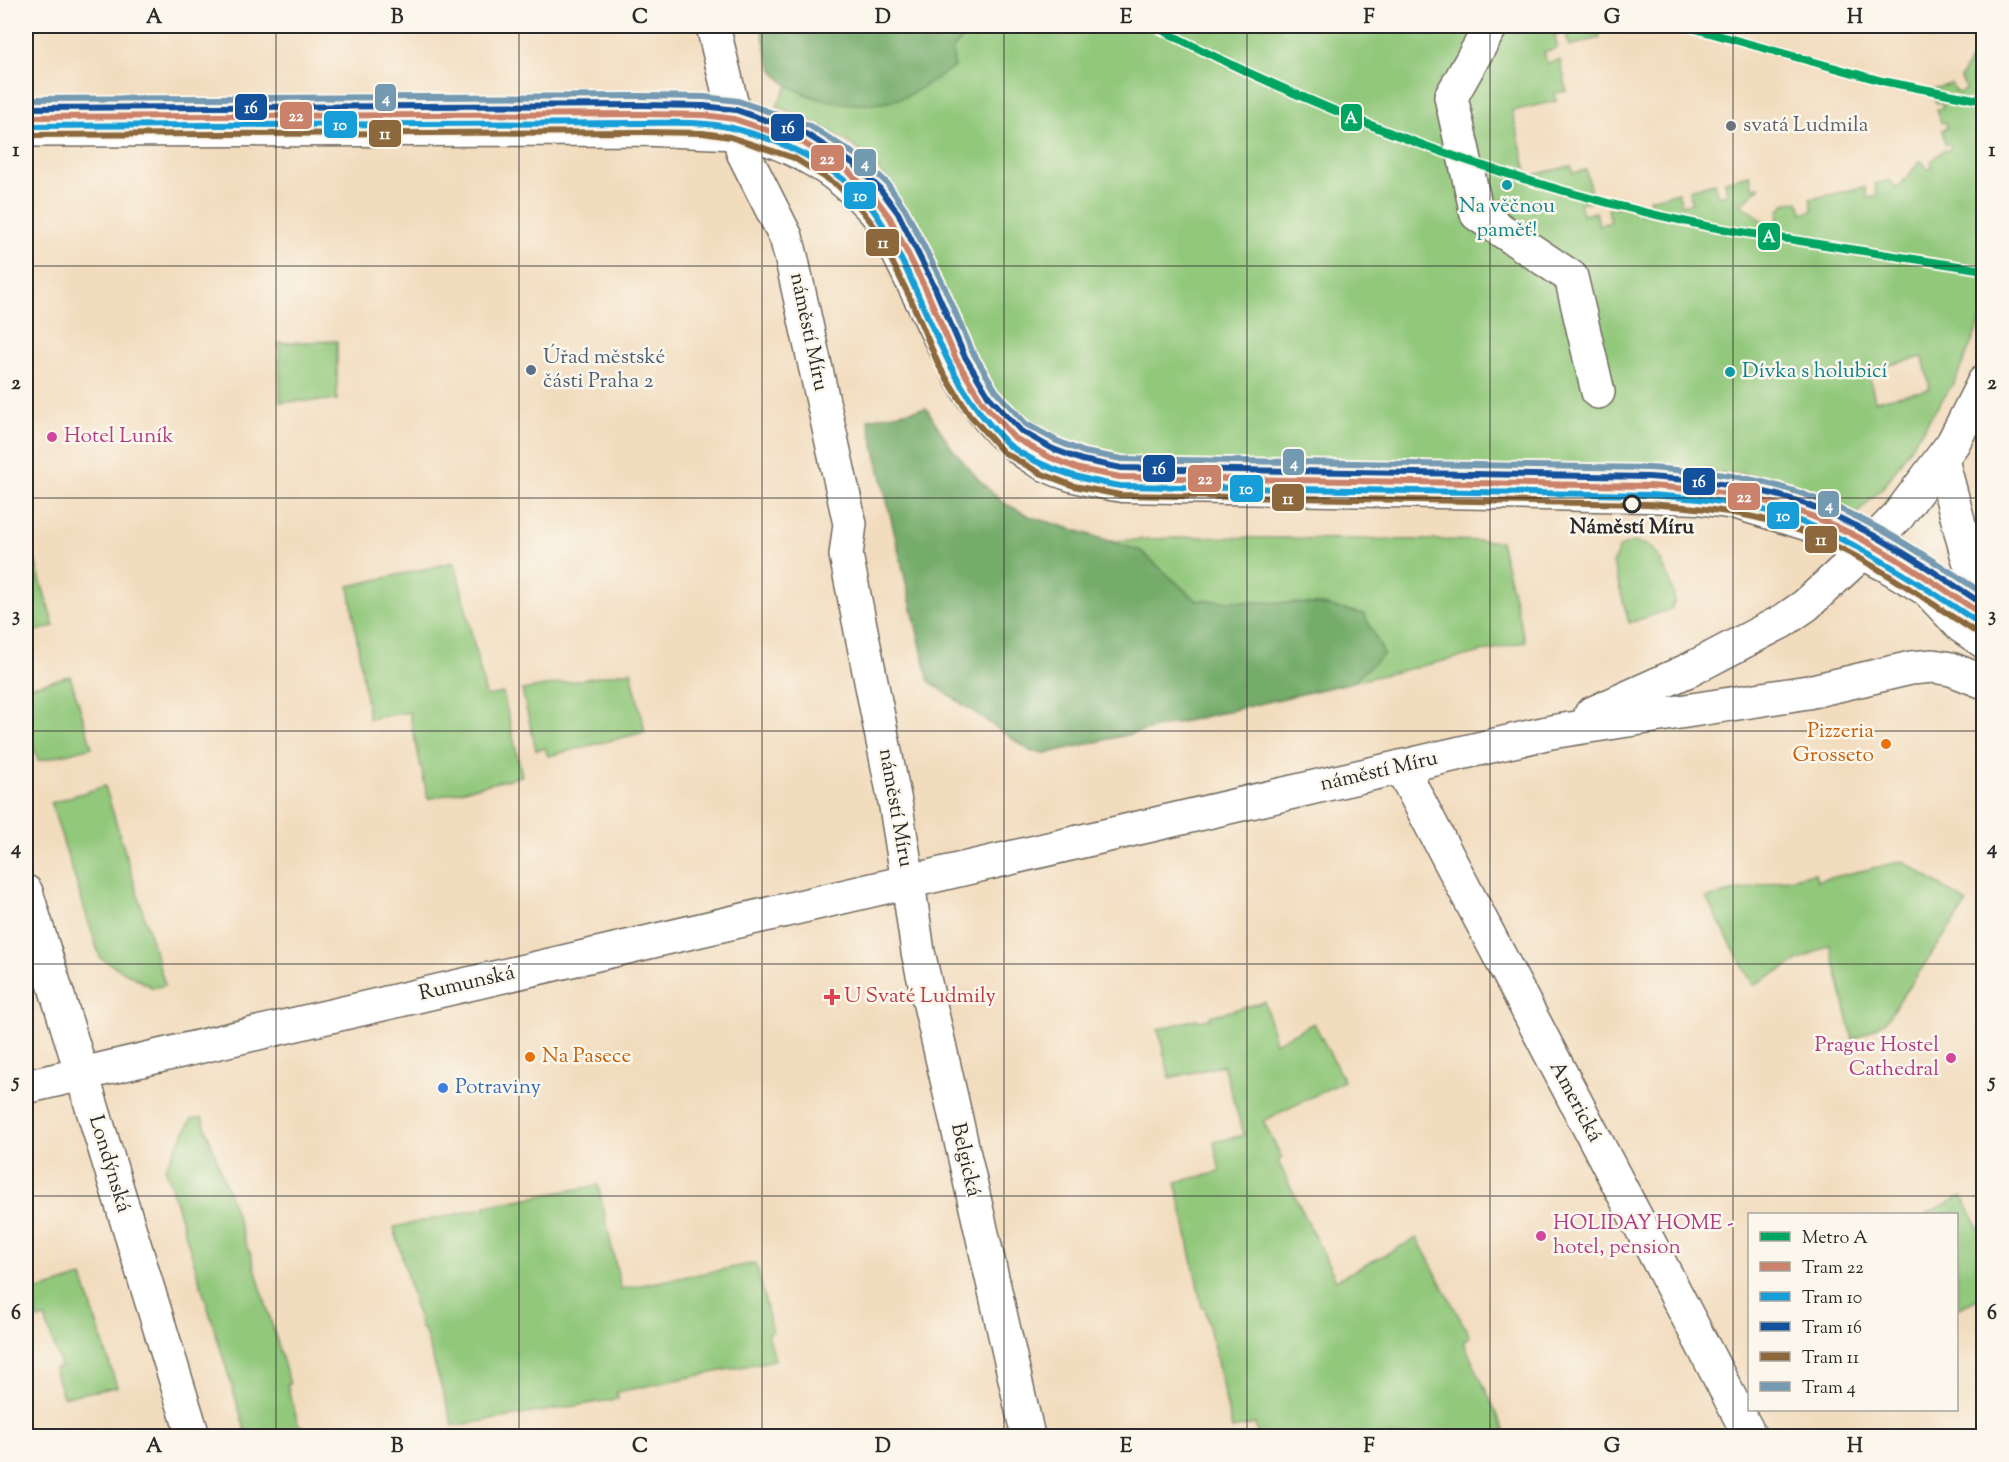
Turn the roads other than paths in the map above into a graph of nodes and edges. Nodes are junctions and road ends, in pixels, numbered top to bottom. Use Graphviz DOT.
graph roads {
  1 [pos="713,26"];
  2 [pos="1491,26"];
  3 [pos="26,130"];
  4 [pos="738,133"];
  5 [pos="1983,382"];
  6 [pos="1598,392"];
  7 [pos="1983,430"];
  8 [pos="1947,451"];
  9 [pos="1860,555"];
  10 [pos="1983,584"];
  11 [pos="1983,647"];
  12 [pos="1983,682"];
  13 [pos="1551,732"];
  14 [pos="1401,767"];
  15 [pos="908,882"];
  16 [pos="26,892"];
  17 [pos="81,1074"];
  18 [pos="26,1087"];
  19 [pos="192,1437"];
  20 [pos="1028,1437"];
  21 [pos="1750,1437"];
  1 -- 4 [label="street, náměstí Míru"];
  2 -- 6 [label="street"];
  3 -- 4 [label="street"];
  4 -- 9 [label="lane"];
  4 -- 15 [label="street, náměstí Míru"];
  5 -- 8 [label="street, náměstí Míru"];
  7 -- 8 [label="street"];
  8 -- 9 [label="street, náměstí Míru"];
  8 -- 10 [label="street"];
  9 -- 11 [label="lane"];
  9 -- 13 [label="street, náměstí Míru"];
  12 -- 13 [label="street, náměstí Míru"];
  13 -- 14 [label="street, náměstí Míru"];
  14 -- 15 [label="street, náměstí Míru"];
  14 -- 21 [label="street, Americká"];
  15 -- 17 [label="street, Rumunská"];
  15 -- 20 [label="street, Belgická"];
  16 -- 17 [label="street, Londýnská"];
  17 -- 18 [label="street, Rumunská"];
  17 -- 19 [label="street, Londýnská"];
}
